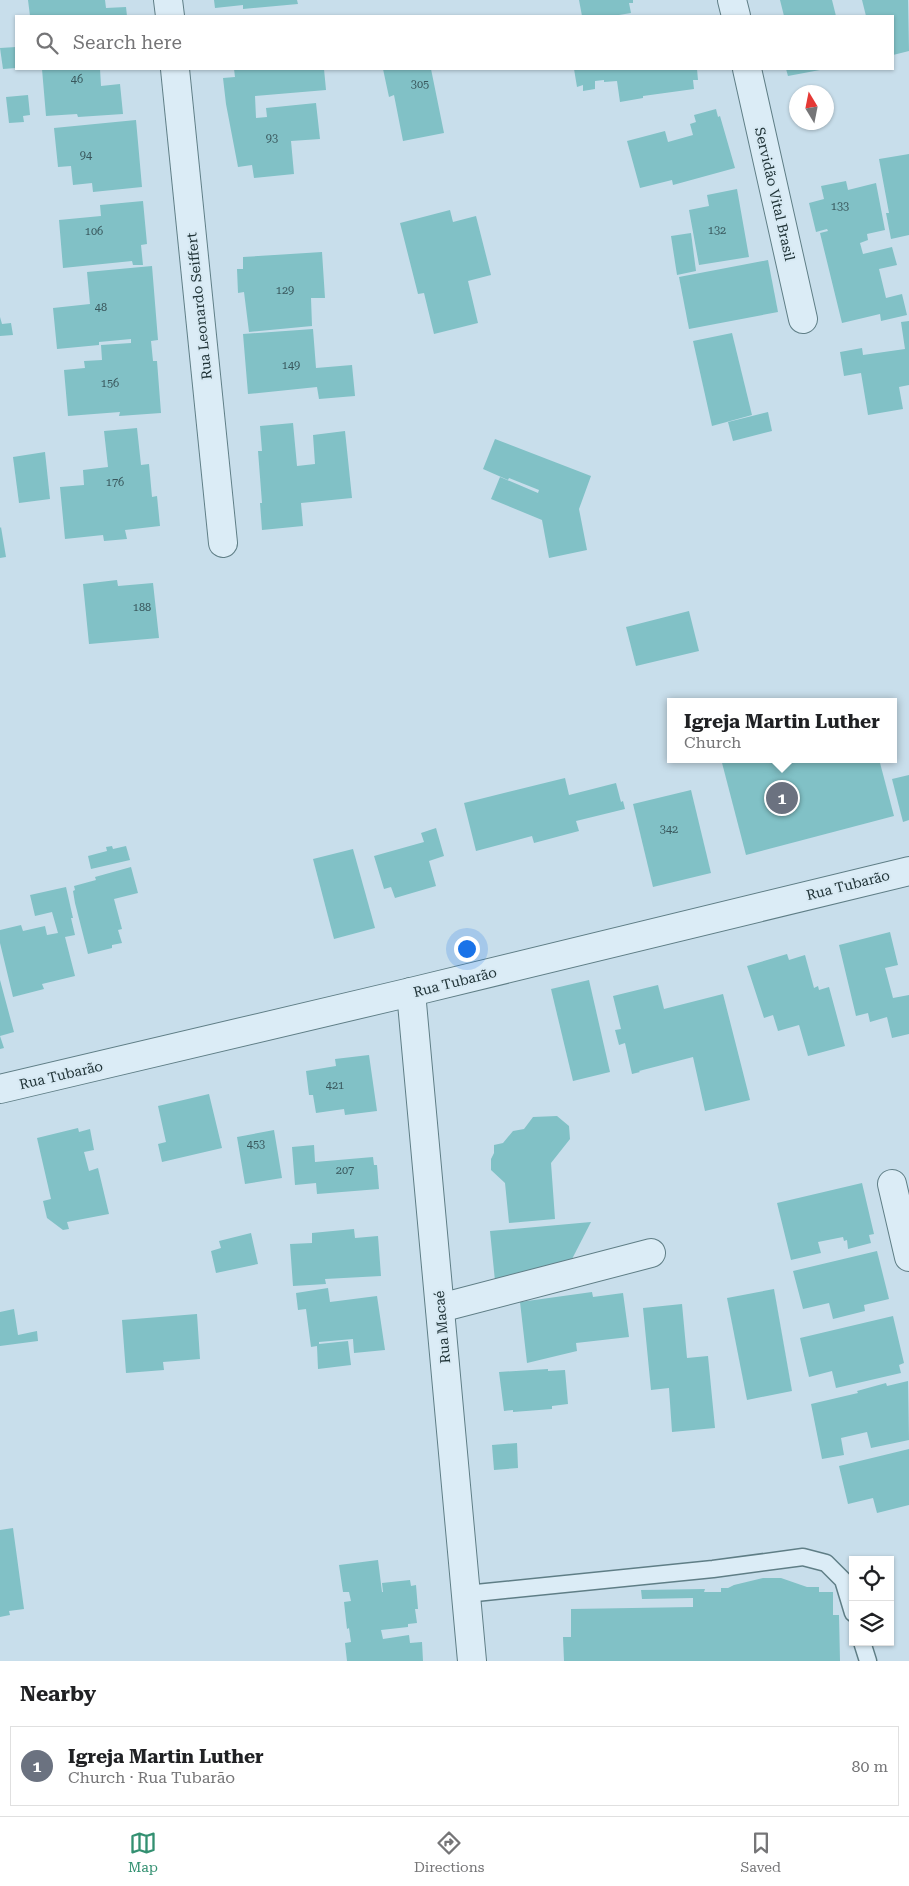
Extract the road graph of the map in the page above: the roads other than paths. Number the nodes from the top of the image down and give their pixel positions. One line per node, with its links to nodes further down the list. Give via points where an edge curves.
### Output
1 (168, 0): 3 (street)
2 (732, 0): 4 (street)
3 (170, 15)
4 (736, 15)
5 (175, 70): 8 (street, Rua Leonardo Seiffert)
6 (747, 70): 7 (street, Servidão Vital Brasil)
7 (803, 319)
8 (223, 543)
9 (909, 871): 10 (street, Rua Tubarão)
10 (411, 992): 11 (street, Rua Tubarão); 15 (street, Rua Macaé)
11 (0, 1089)
12 (892, 1184): 14 (street)
13 (651, 1253): 15 (street)
14 (909, 1257)
15 (440, 1308): 16 (street, Rua Macaé)
16 (466, 1594): 17 (lane, via 803,1557 826,1563 843,1580); 19 (street, Rua Macaé)
17 (849, 1601)
18 (863, 1646): 20 (lane)
19 (472, 1661)
20 (868, 1661)

